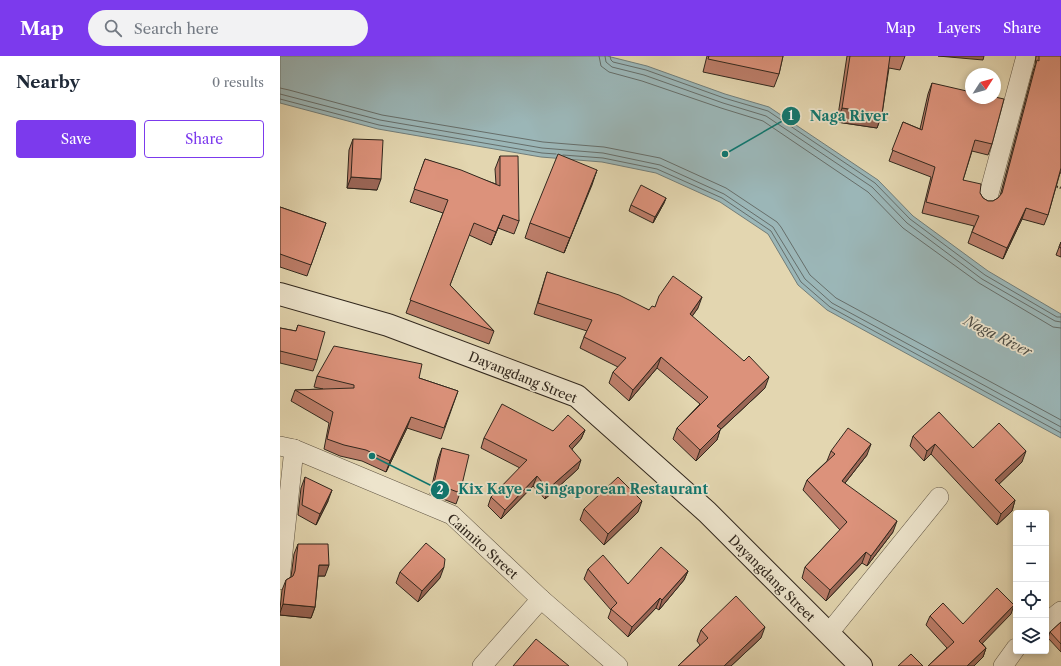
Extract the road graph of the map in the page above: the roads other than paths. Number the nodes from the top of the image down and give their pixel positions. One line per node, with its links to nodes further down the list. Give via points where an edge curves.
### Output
1 (1026, 56): 2 (street)
2 (986, 201)
3 (280, 294): 10 (main road, Dayangdang Street, via 388,325 577,396 707,512)
4 (287, 447): 6 (street); 7 (street, Caimito Street, via 452,515)
5 (939, 497): 10 (street)
6 (280, 580)
7 (541, 599): 12 (street); 13 (street, Caimito Street)
8 (1061, 611): 9 (street)
9 (1049, 621)
10 (828, 634): 14 (main road, Dayangdang Street)
11 (1013, 652): 15 (street)
12 (482, 666)
13 (618, 666)
14 (861, 666)
15 (1003, 666)

